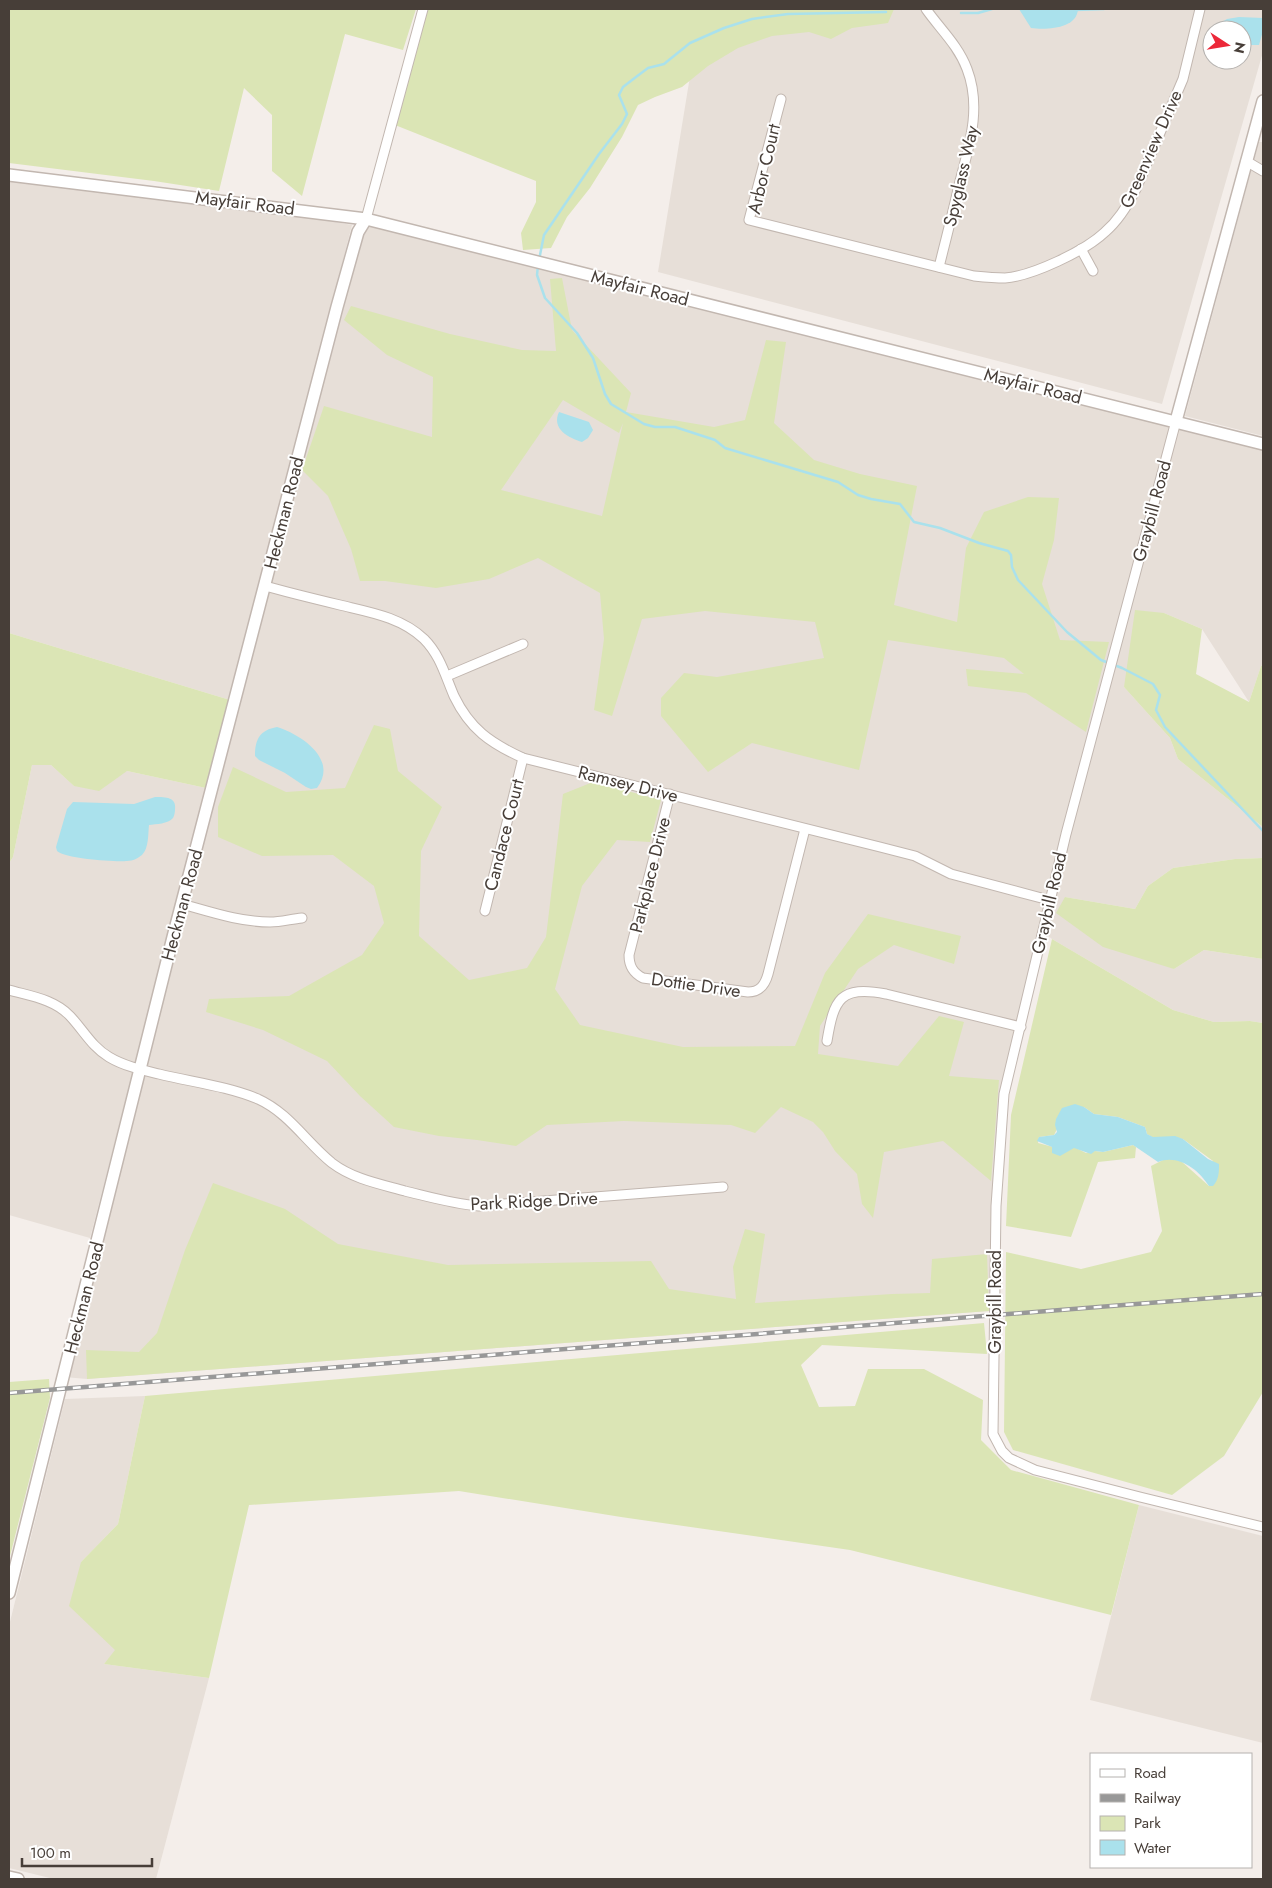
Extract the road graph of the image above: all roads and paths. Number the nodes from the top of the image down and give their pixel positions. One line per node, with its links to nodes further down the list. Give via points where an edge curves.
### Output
1 (423, 9): 9 (street)
2 (926, 9): 12 (street, Spyglass Way, via 961,56 974,98 973,131)
3 (1200, 9): 11 (street, Greenview Drive, via 1182,79 1136,189 1119,218 1100,237)
4 (781, 99): 10 (street, Arbor Court, via 749,220)
5 (1263, 101): 6 (street, Graybill Road)
6 (1246, 162): 7 (street); 14 (street, Graybill Road)
7 (1263, 171)
8 (9, 175): 9 (street, Mayfair Road)
9 (366, 219): 14 (street, Mayfair Road); 16 (street, Heckman Road, via 358,232 337,307)
10 (798, 232): 12 (street, Greenview Drive)
11 (1081, 249): 12 (street, Greenview Drive, via 1034,271 1005,278 974,276); 13 (street)
12 (939, 267)
13 (1093, 271)
14 (1176, 421): 15 (street, Mayfair Road); 22 (street, Graybill Road)
15 (1263, 444)
16 (265, 586): 18 (street, Ramsey Drive, via 396,620 427,643); 23 (street, Heckman Road)
17 (523, 644): 18 (street)
18 (446, 676): 19 (street, Ramsey Drive, via 474,726 499,747)
19 (523, 758): 20 (street, Ramsey Drive); 24 (street, Candace Court)
20 (670, 794): 21 (street, Ramsey Drive); 26 (street, Parkplace Drive)
21 (805, 829): 22 (street, Ramsey Drive, via 915,856 951,874); 26 (street, Dottie Drive, via 762,987 752,992 643,978 629,963)
22 (1049, 900): 28 (street, Graybill Road)
23 (182, 904): 25 (street, via 253,921); 30 (street, Heckman Road)
24 (485, 911)
25 (302, 918)
26 (629, 955)
27 (9, 990): 30 (street, Park Ridge Drive, via 40,998 61,1008 97,1048 120,1063)
28 (1021, 1027): 29 (street, via 886,994 853,991 836,1004); 32 (street, Graybill Road, via 1004,1094 996,1206 993,1434 997,1444 1009,1458 1035,1470)
29 (827, 1041)
30 (140, 1070): 31 (street, Park Ridge Drive, via 242,1093 259,1100 287,1117 322,1154 347,1172 371,1182 464,1205); 33 (street, Heckman Road)
31 (723, 1187)
32 (1263, 1527)
33 (9, 1593)
34 (9, 1877): 35 (street)
35 (18, 1879)

